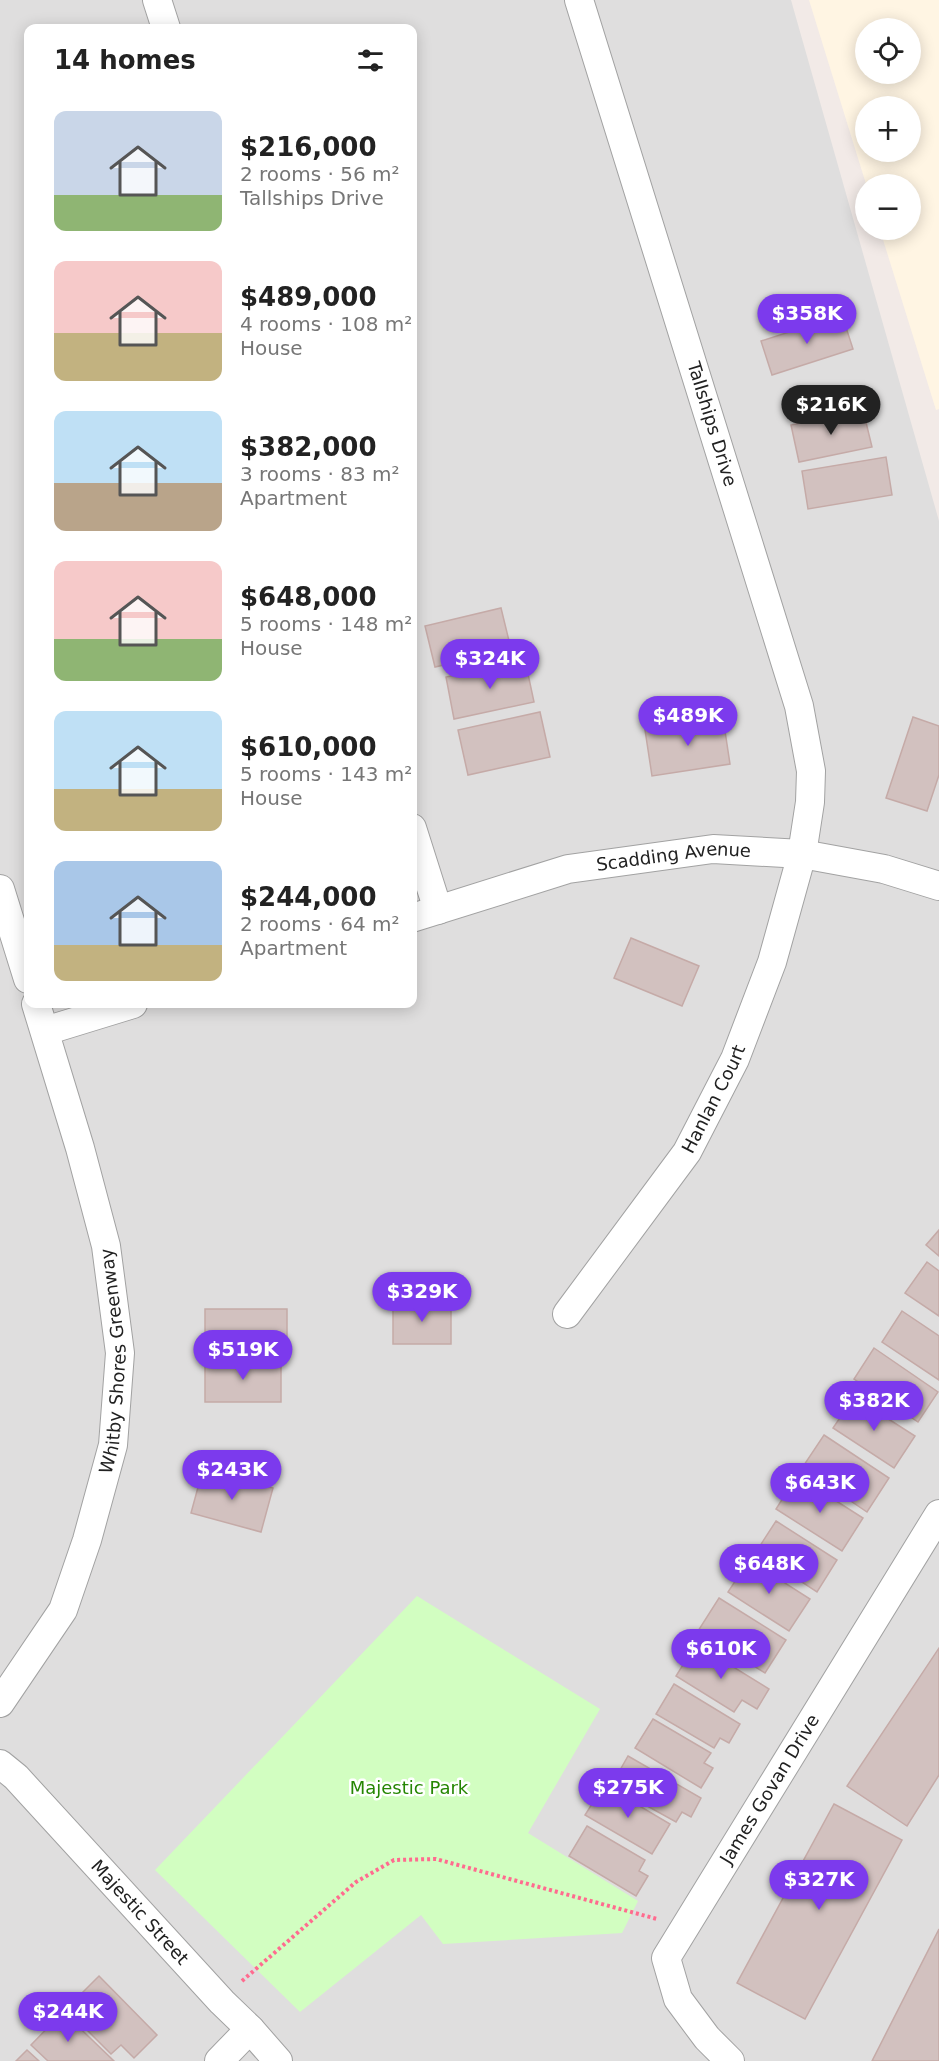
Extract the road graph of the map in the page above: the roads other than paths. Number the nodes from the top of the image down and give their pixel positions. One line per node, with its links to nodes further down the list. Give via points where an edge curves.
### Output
1 (157, 0): 3 (street)
2 (579, 0): 4 (street, Tallships Drive, via 799,706 811,771)
3 (165, 24)
4 (802, 854): 6 (street, Scadding Avenue, via 884,869); 8 (street, Scadding Avenue, via 713,849 568,869); 13 (street, Hanlan Court, via 772,962 735,1059 687,1152)
5 (417, 861): 8 (street)
6 (939, 886)
7 (0, 890): 9 (street)
8 (425, 914)
9 (24, 966)
10 (37, 1008): 12 (street, Whitby Shores Greenway)
11 (120, 1008): 12 (street)
12 (45, 1031): 15 (street, Whitby Shores Greenway, via 106,1246 120,1353 113,1445 63,1610)
13 (567, 1314)
14 (939, 1514): 20 (street, James Govan Drive, via 666,1958 678,1999)
15 (0, 1703)
16 (0, 1764): 17 (street, Majestic Street)
17 (250, 2029): 18 (street); 19 (street, Majestic Street)
18 (219, 2061)
19 (278, 2061)
20 (730, 2061)

